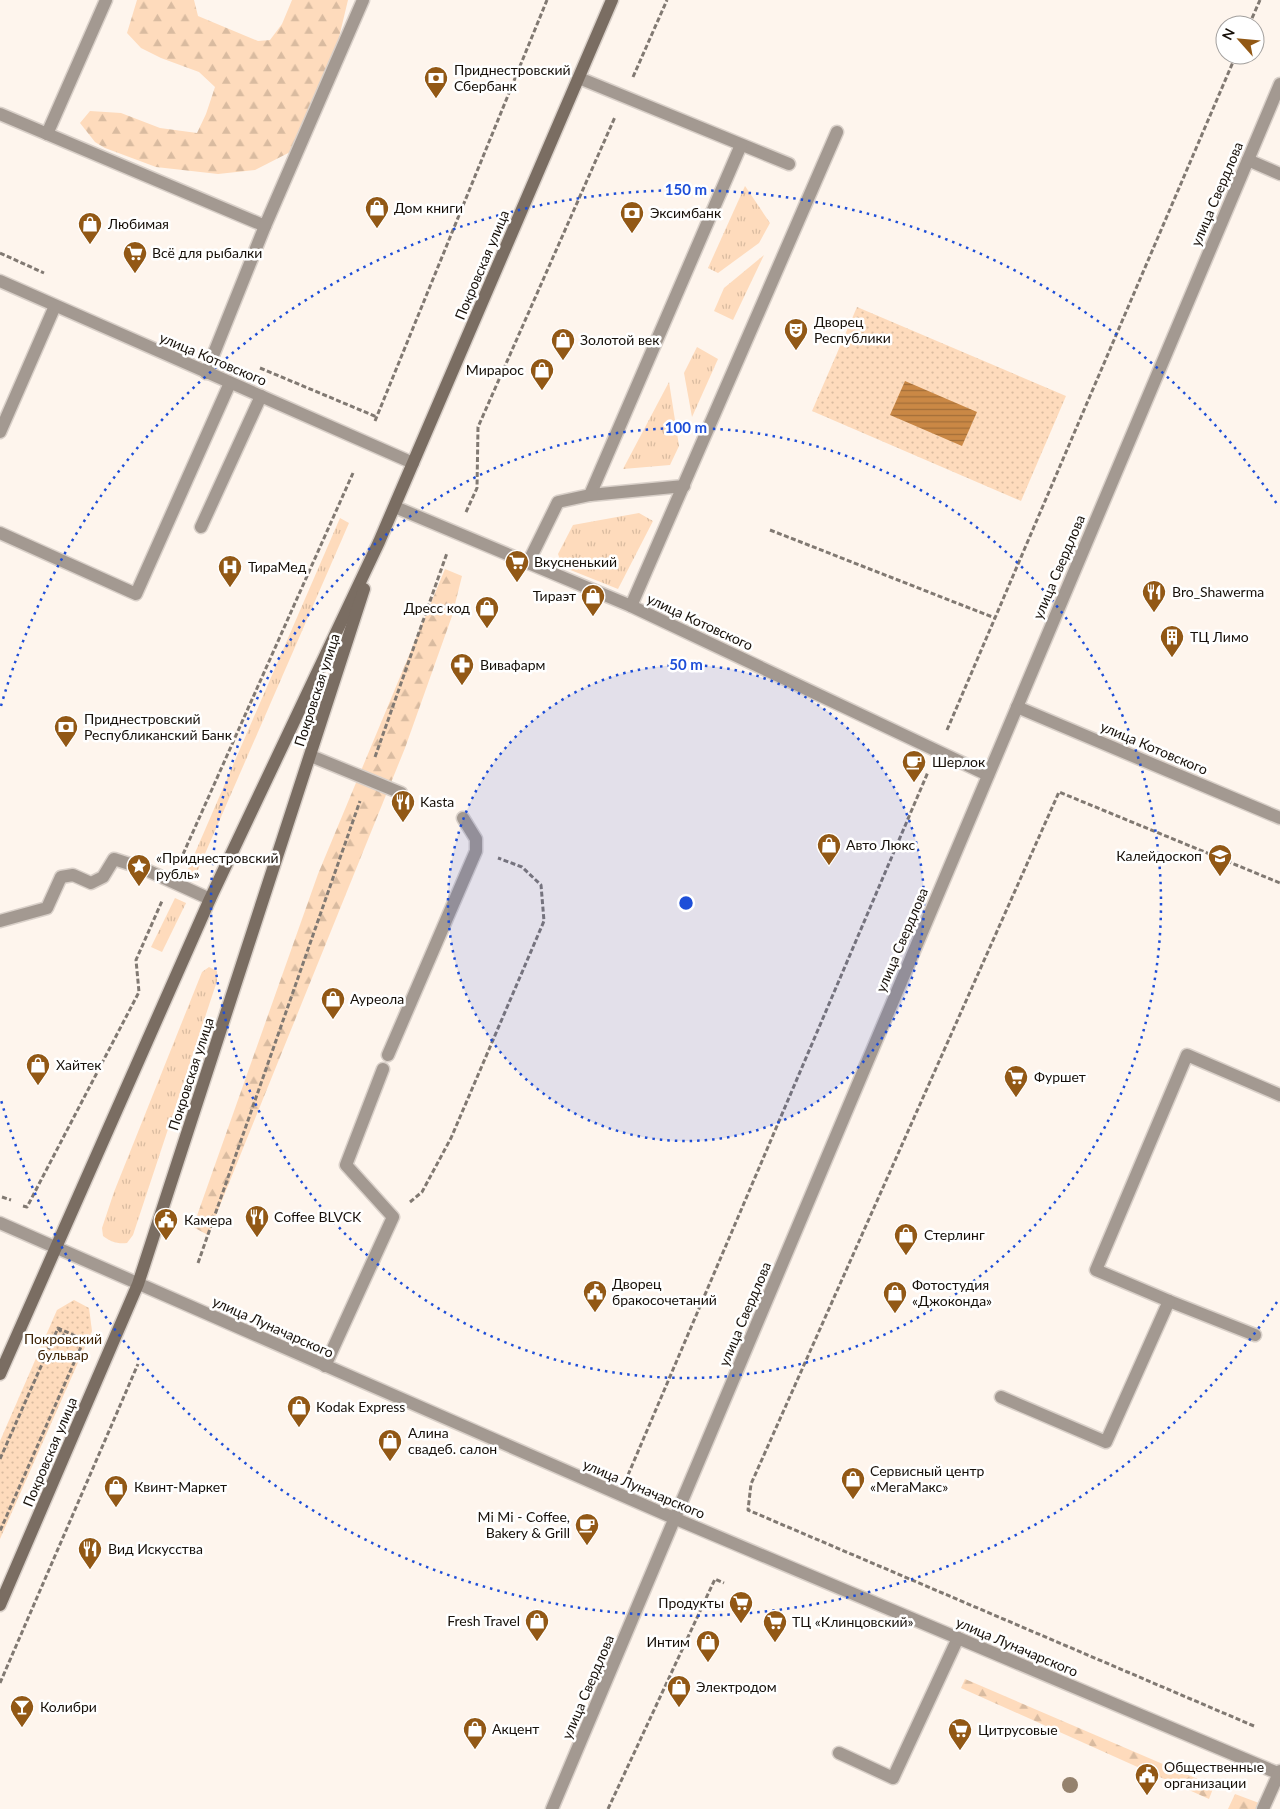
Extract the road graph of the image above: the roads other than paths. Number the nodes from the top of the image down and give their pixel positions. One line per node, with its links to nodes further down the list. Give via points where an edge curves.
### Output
1 (106, 0): 8 (street)
2 (364, 0): 13 (street)
3 (612, 0): 4 (main road, Покровская улица)
4 (579, 78): 9 (street); 20 (main road, Покровская улица)
5 (1280, 84): 10 (street, улица Свердлова)
6 (0, 114): 8 (street)
7 (837, 132): 21 (street)
8 (47, 134): 13 (street)
9 (741, 145): 11 (street); 22 (street)
10 (1248, 160): 12 (street); 29 (street, улица Свердлова)
11 (788, 164)
12 (1280, 174)
13 (266, 226): 16 (street)
14 (0, 281): 15 (street, улица Котовского)
15 (55, 306): 16 (street, улица Котовского); 19 (street)
16 (206, 373): 17 (street, улица Котовского)
17 (230, 383): 18 (street, улица Котовского); 25 (street, via 136,594)
18 (261, 396): 20 (street, улица Котовского); 24 (street)
19 (0, 432)
20 (413, 463): 23 (main road, Покровская улица)
21 (684, 486): 22 (street); 28 (street)
22 (590, 495): 27 (street, via 558,502)
23 (395, 507): 26 (main road, Покровская улица); 27 (street, улица Котовского)
24 (202, 527)
25 (0, 533)
26 (380, 542): 30 (main road, Покровская улица); 35 (main road, Покровская улица)
27 (528, 563): 28 (street, улица Котовского)
28 (631, 606): 31 (street, улица Котовского)
29 (1016, 707): 31 (street, улица Свердлова); 34 (street, улица Котовского)
30 (311, 756): 32 (street); 42 (main road, Покровская улица)
31 (988, 775): 48 (street, улица Свердлова)
32 (401, 793)
33 (463, 818): 37 (street, via 476,839 476,851)
34 (1280, 818)
35 (210, 900): 36 (street, via 142,868 114,859 103,878 92,883 73,875 62,877 47,908); 41 (main road, Покровская улица)
36 (0, 921)
37 (388, 1055)
38 (382, 1069): 45 (street, via 346,1165 393,1217)
39 (1280, 1095): 43 (street, via 1187,1055 1096,1270)
40 (0, 1223): 41 (street, улица Луначарского)
41 (56, 1248): 42 (street, улица Луначарского); 46 (main road, Покровская улица)
42 (138, 1284): 45 (street, улица Луначарского); 49 (main road, Покровская улица)
43 (1169, 1301): 44 (street); 47 (street, via 1106,1442)
44 (1255, 1335)
45 (325, 1366): 48 (street, улица Луначарского)
46 (0, 1374)
47 (1002, 1397)
48 (676, 1519): 50 (street, улица Луначарского); 53 (street, улица Свердлова)
49 (0, 1605)
50 (958, 1638): 51 (street, via 893,1778); 52 (street, улица Луначарского)
51 (839, 1753)
52 (1280, 1773): 54 (street)
53 (552, 1809)
54 (1263, 1809)

